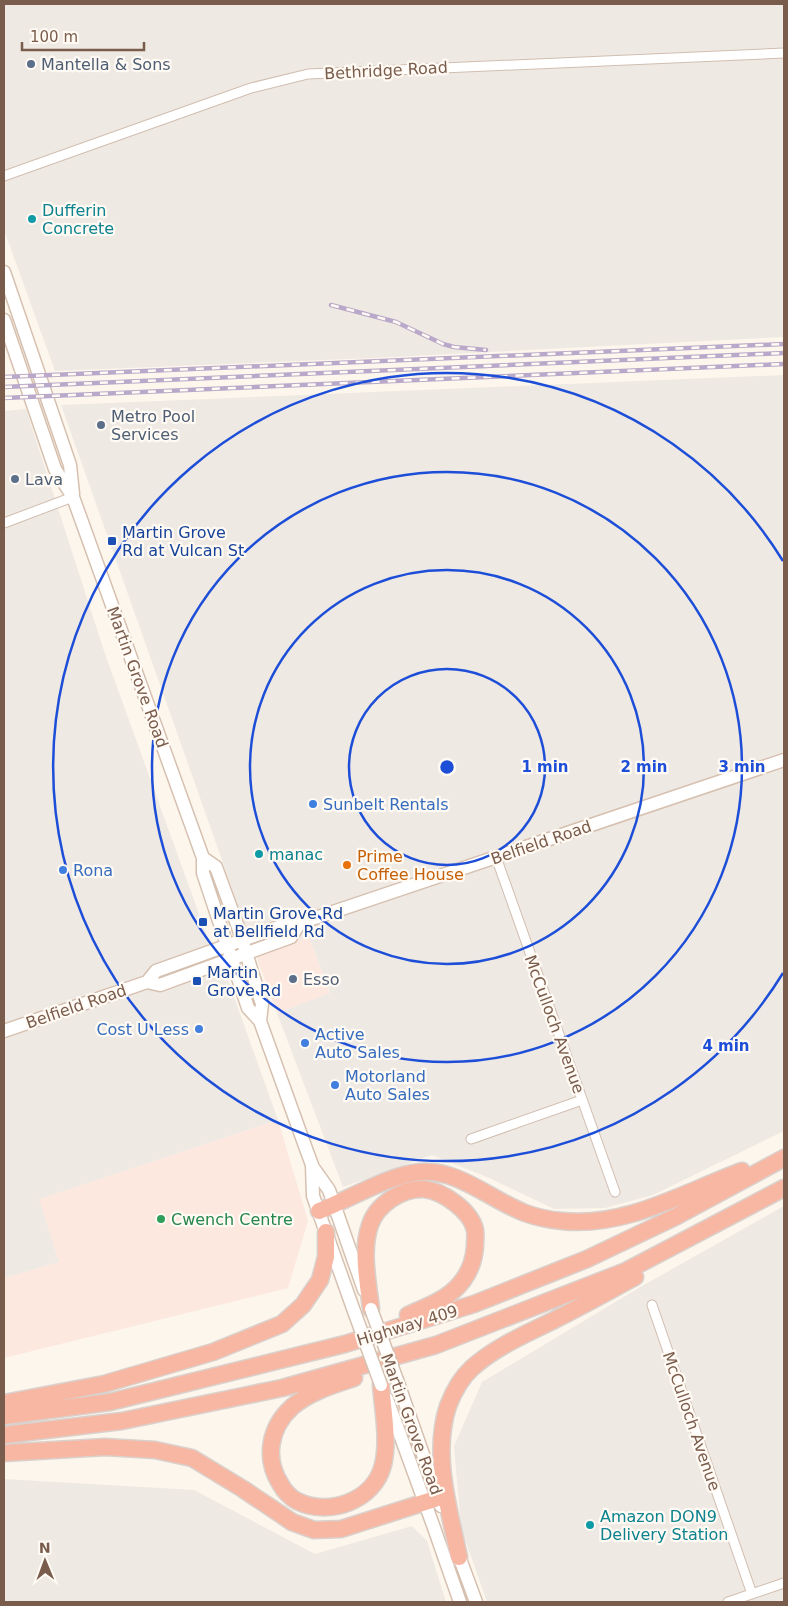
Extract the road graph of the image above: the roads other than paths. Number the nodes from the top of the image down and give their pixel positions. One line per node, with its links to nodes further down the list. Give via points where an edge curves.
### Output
1 (784, 53): 2 (street, Bethridge Road, via 308,74 251,88)
2 (4, 176)
3 (4, 272): 5 (main road, Martin Grove Road, via 70,465)
4 (4, 320): 5 (main road, Martin Grove Road, via 55,469)
5 (73, 497): 6 (street); 9 (main road, Martin Grove Road)
6 (4, 523)
7 (784, 760): 8 (main road, Belfield Road)
8 (496, 857): 10 (main road, Belfield Road); 18 (street, McCulloch Avenue)
9 (203, 858): 11 (main road, Martin Grove Road, via 216,866); 12 (main road, Martin Grove Road, via 203,873)
10 (299, 924): 11 (main road, Belfield Road, via 286,924); 13 (main road, Belfield Road, via 291,937)
11 (242, 940): 12 (main road, Belfield Road); 13 (main road, Martin Grove Road)
12 (228, 945): 14 (main road, Martin Grove Road); 15 (main road, Belfield Road, via 156,971)
13 (247, 954): 14 (main road, Belfield Road); 16 (main road, Martin Grove Road, via 262,1004)
14 (232, 960): 15 (main road, Belfield Road, via 160,985); 16 (main road, Martin Grove Road, via 248,1008)
15 (147, 982): 17 (main road, Belfield Road)
16 (260, 1021): 21 (main road, Martin Grove Road)
17 (4, 1031)
18 (582, 1100): 19 (street); 23 (street, McCulloch Avenue)
19 (471, 1139)
20 (784, 1157): 24 (highway, via 649,1208 589,1222 561,1221 526,1213 434,1171 395,1178); 29 (highway, Highway 409, via 675,1217 587,1258 474,1304)
21 (312, 1165): 24 (main road, Martin Grove Road, via 329,1190); 25 (main road, Martin Grove Road, via 313,1196)
22 (784, 1189): 30 (highway, Highway 409, via 626,1271); 37 (highway, via 692,1246 522,1336 471,1369 458,1385 448,1406 443,1438 445,1493)
23 (615, 1192)
24 (334, 1205): 25 (highway); 28 (main road, Martin Grove Road)
25 (319, 1211): 26 (main road, Martin Grove Road)
26 (326, 1232): 31 (main road, Martin Grove Road, bridge, via 355,1314); 32 (highway, via 326,1257 320,1280 304,1305 282,1324 212,1352 104,1384)
27 (652, 1305): 39 (street, McCulloch Avenue)
28 (371, 1308): 29 (highway, via 366,1262 368,1235 379,1210 405,1192 424,1189 458,1205 471,1219 475,1232 475,1254 468,1274 452,1292 433,1304); 31 (main road, Martin Grove Road, bridge)
29 (345, 1344): 33 (highway, Highway 409, via 110,1402)
30 (436, 1345): 31 (highway, via 313,1394 293,1405 280,1419 270,1454 274,1474 296,1501 336,1508 359,1498 377,1479 383,1466); 34 (highway, Highway 409, via 282,1388 122,1420)
31 (389, 1383): 36 (main road, Martin Grove Road)
32 (4, 1402)
33 (4, 1416)
34 (4, 1435)
35 (4, 1453): 36 (highway, via 105,1447 155,1450 192,1458 292,1522 314,1530 341,1529)
36 (432, 1500): 37 (main road, Martin Grove Road); 40 (main road, Martin Grove Road)
37 (459, 1557): 41 (main road, Martin Grove Road)
38 (784, 1583): 39 (street)
39 (752, 1594): 42 (street)
40 (460, 1602)
41 (476, 1602)
42 (728, 1602)

